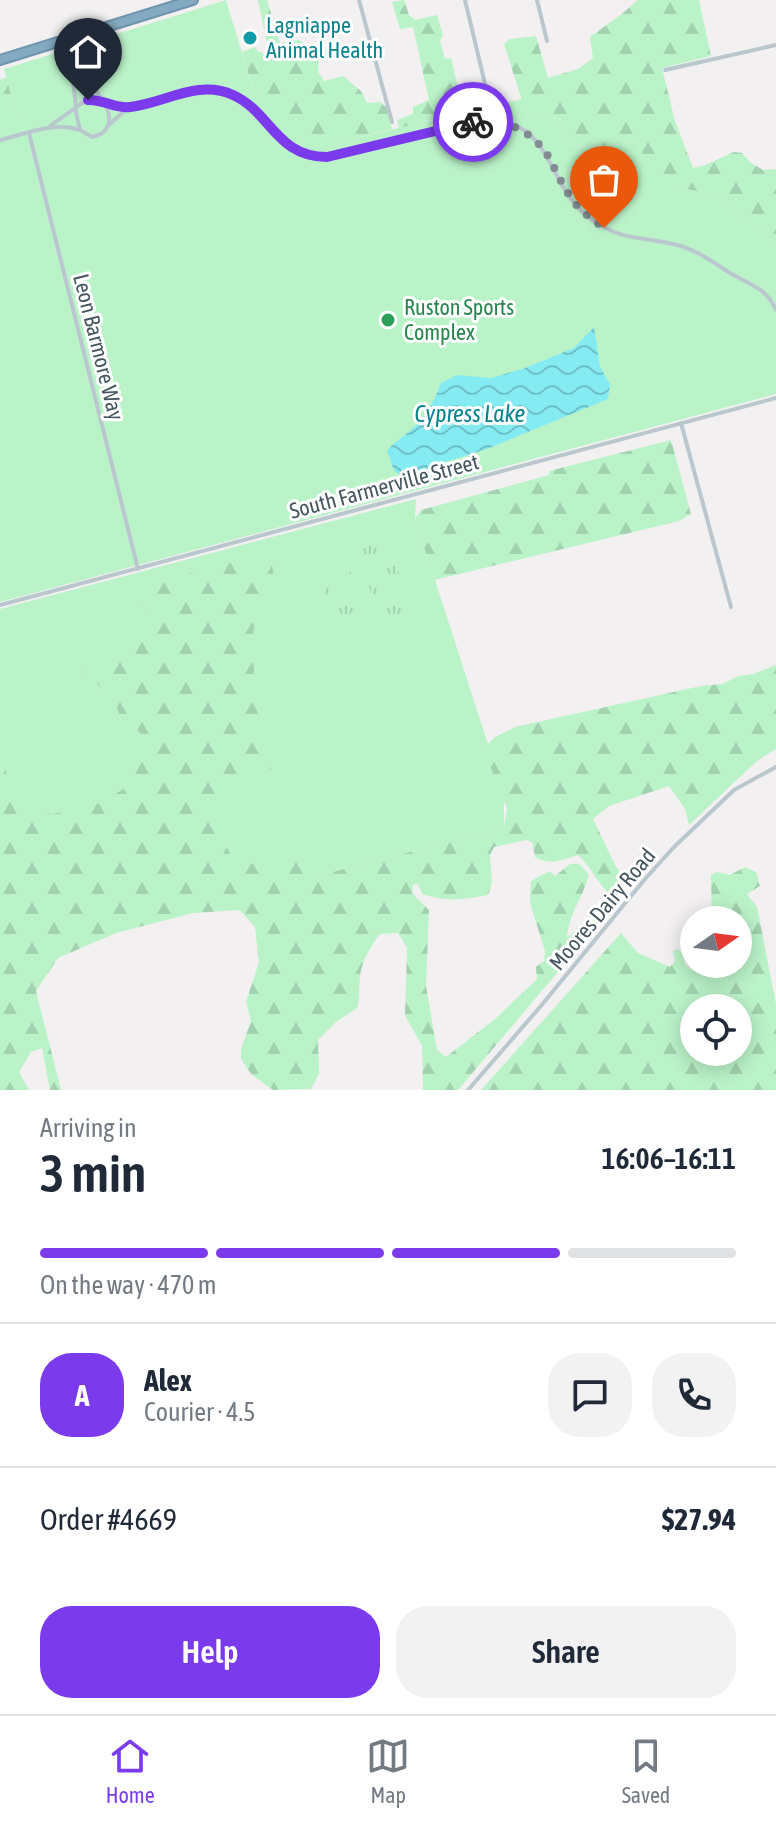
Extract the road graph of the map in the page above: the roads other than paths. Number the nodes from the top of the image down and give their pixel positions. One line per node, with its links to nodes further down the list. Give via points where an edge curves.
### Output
1 (193, 0): 5 (highway)
2 (359, 0): 15 (street)
3 (465, 0): 12 (street)
4 (537, 0): 7 (street)
5 (76, 37): 6 (highway); 11 (street)
6 (63, 41): 9 (highway); 14 (street)
7 (547, 41)
8 (776, 45): 10 (street)
9 (0, 60)
10 (665, 70)
11 (103, 101): 13 (street); 14 (street, via 88,100); 16 (street, via 110,114)
12 (490, 105)
13 (129, 107): 16 (street); 21 (street, via 202,89 226,92 249,106 290,146 315,157 474,121 507,123 537,142 581,211 604,228 696,252 762,291)
14 (76, 108): 17 (street); 18 (street)
15 (392, 122)
16 (108, 127): 18 (street, via 96,137)
17 (48, 128): 18 (street); 19 (street)
18 (80, 130)
19 (29, 133): 20 (street); 24 (street, Leon Barmore Way)
20 (0, 140)
21 (776, 310)
22 (776, 398): 23 (street, South Farmerville Street)
23 (681, 423): 24 (street, South Farmerville Street); 26 (street)
24 (138, 569): 25 (street, South Farmerville Street)
25 (0, 605)
26 (731, 607)
27 (776, 767): 28 (street, Moores Dairy Road, via 734,790 674,847)
28 (468, 1090)

